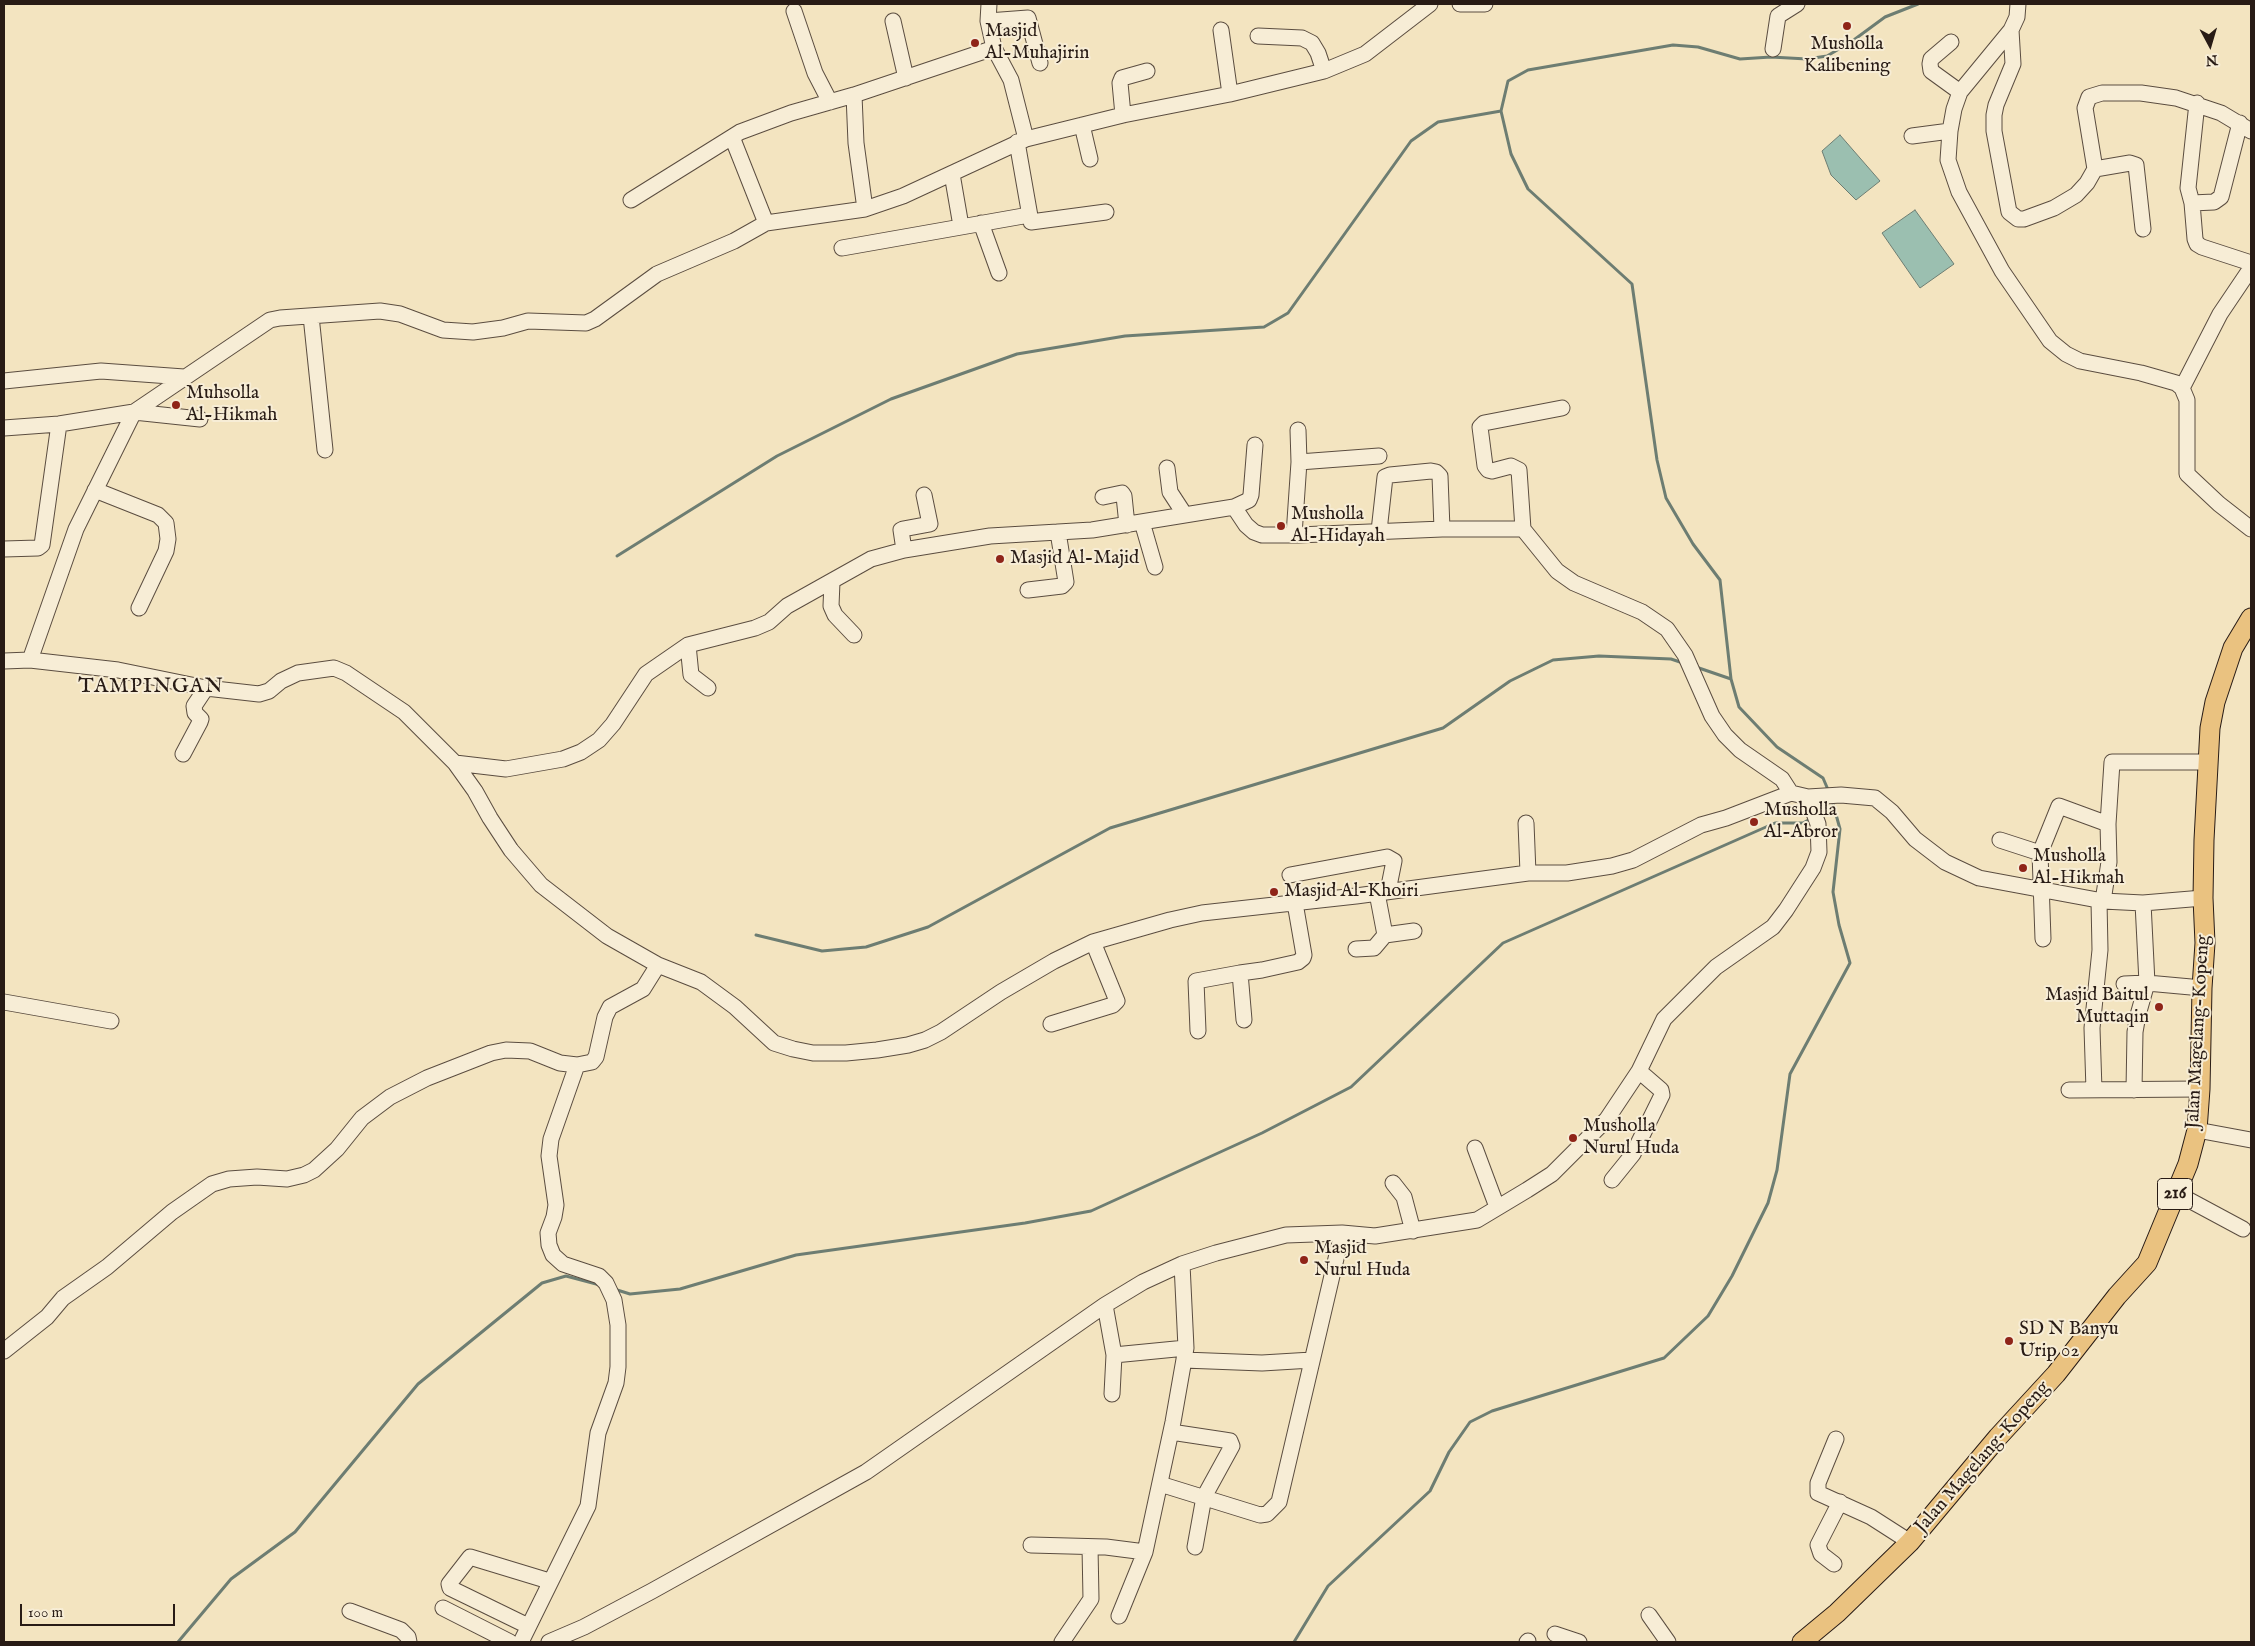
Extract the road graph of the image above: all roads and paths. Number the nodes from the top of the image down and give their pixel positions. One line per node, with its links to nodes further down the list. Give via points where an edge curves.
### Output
1 (989, 4): 9 (street)
2 (1430, 4): 18 (street, via 1365,54)
3 (1460, 4): 4 (street)
4 (1485, 4)
5 (1797, 4): 15 (street, via 1778,16)
6 (2018, 4): 11 (street)
7 (794, 12): 23 (street, via 815,73)
8 (893, 21): 19 (street)
9 (988, 21): 14 (street); 16 (street, via 1028,18)
10 (1221, 30): 21 (street)
11 (2011, 30): 20 (street); 33 (street, via 2014,64 1994,115 2009,212 2018,219 2024,219 2054,208 2076,195)
12 (1258, 36): 18 (street, via 1302,38 1312,43)
13 (1951, 42): 20 (street, via 1931,59 1931,70)
14 (994, 48): 19 (street); 31 (street, via 1011,80)
15 (1773, 49)
16 (1040, 63)
17 (1147, 71): 25 (street, via 1122,78)
18 (1324, 71): 21 (street)
19 (906, 78): 22 (street)
20 (1960, 92): 28 (street)
21 (1230, 94): 25 (street)
22 (854, 95): 23 (street); 37 (street, via 856,143)
23 (830, 102): 30 (street, via 791,113)
24 (2197, 103): 27 (street); 33 (street, via 2141,93 2092,95 2087,99 2085,108); 36 (street, via 2188,188)
25 (1123, 115): 26 (street)
26 (1082, 125): 31 (street); 32 (street)
27 (2246, 127): 36 (street, via 2221,197 2214,202)
28 (1950, 131): 29 (street); 51 (street, via 1948,160 1958,192 2002,271 2050,341 2080,361 2141,373 2176,383)
29 (1912, 136)
30 (732, 138): 35 (street); 40 (street)
31 (1021, 141): 34 (street); 39 (street)
32 (1090, 159)
33 (2095, 169): 43 (street, via 2130,163 2136,165)
34 (952, 174): 37 (street); 42 (street)
35 (631, 200)
36 (2192, 203): 45 (street, via 2198,244)
37 (865, 210): 40 (street)
38 (1106, 212): 39 (street, via 1031,222)
39 (1029, 214): 41 (street)
40 (766, 223): 48 (street, via 734,241 657,274 586,323 528,321 473,332 443,330 400,314 380,311)
41 (981, 223): 42 (street); 47 (street)
42 (961, 226): 44 (street)
43 (2144, 229)
44 (842, 248)
45 (2251, 263)
46 (2251, 268): 51 (street, via 2220,314)
47 (999, 273)
48 (311, 316): 49 (street, via 270,320); 59 (street)
49 (184, 377): 50 (street, via 102,372); 53 (street)
50 (4, 381)
51 (2182, 388): 71 (street, via 2187,400 2187,474)
52 (1562, 408): 70 (street, via 1484,423 1480,427 1488,470 1511,466 1519,470)
53 (134, 412): 54 (street); 55 (street); 63 (street)
54 (200, 419)
55 (59, 424): 56 (street); 75 (street, via 42,545 38,548)
56 (4, 428)
57 (1298, 430): 61 (street)
58 (1255, 445): 66 (street, via 1251,495)
59 (325, 450)
60 (1379, 456): 61 (street)
61 (1300, 462): 74 (street)
62 (1167, 468): 67 (street, via 1170,492)
63 (95, 490): 80 (street, via 158,516 166,523 166,551); 84 (street, via 76,529)
64 (924, 495): 76 (street, via 930,524 901,530)
65 (1103, 497): 68 (street, via 1122,494)
66 (1234, 507): 67 (street); 74 (street, via 1254,532 1262,535)
67 (1185, 515): 68 (street)
68 (1134, 523): 73 (street); 77 (street)
69 (1442, 529): 70 (street); 72 (street); 72 (street, via 1440,476 1430,471 1385,477)
70 (1523, 529): 91 (street, via 1557,571 1574,583 1642,612 1667,629 1685,656 1712,716 1725,735 1740,750 1782,779)
71 (2251, 529)
72 (1379, 531): 74 (street)
73 (1058, 532): 76 (street, via 990,536); 79 (street, via 1066,582 1062,586)
74 (1294, 534)
75 (4, 549)
76 (904, 550): 78 (street, via 871,559)
77 (1155, 567)
78 (832, 582): 82 (street, via 835,615); 83 (street, via 787,606 769,622)
79 (1028, 590)
80 (139, 608)
81 (2251, 618): 89 (main road, Jalan Magelang-Kopeng / 216, via 2233,648 2215,702)
82 (854, 634)
83 (688, 645): 87 (street, via 691,675); 90 (street, via 646,674 613,724 599,740 581,752 563,759 506,769)
84 (30, 660): 85 (street); 86 (street, via 118,670)
85 (4, 661)
86 (206, 688): 88 (street, via 194,706 201,719); 90 (street, via 259,694 298,673 334,668 363,683 404,712)
87 (708, 688)
88 (184, 754)
89 (2208, 762): 94 (street, via 2112,762); 101 (main road, Jalan Magelang-Kopeng / 216)
90 (454, 763): 110 (street, via 511,850 541,885 607,936)
91 (1791, 793): 92 (street); 97 (street, via 1701,825 1633,860 1567,874)
92 (1815, 797): 99 (street, via 1875,798 1915,839 1945,862 1979,878); 121 (street, via 1819,852 1813,868 1773,927 1716,967 1664,1019)
93 (1526, 823): 97 (street)
94 (2108, 824): 96 (street, via 2059,806); 102 (street, via 2109,862)
95 (2000, 840): 96 (street)
96 (2040, 853): 99 (street)
97 (1528, 873): 100 (street)
98 (1290, 875): 100 (street, via 1387,857 1394,861)
99 (2041, 890): 102 (street); 107 (street)
100 (1382, 892): 103 (street); 106 (street)
101 (2203, 898): 104 (street); 114 (main road, Jalan Magelang-Kopeng / 216)
102 (2101, 901): 104 (street); 124 (street, via 2092,1028)
103 (1295, 903): 108 (street, via 1202,913); 111 (street, via 1303,958 1298,962)
104 (2143, 903): 112 (street)
105 (1414, 931): 106 (street)
106 (1385, 935): 109 (street, via 1374,948)
107 (2043, 940)
108 (1093, 942): 110 (street, via 1001,992 941,1032 908,1045 846,1053 812,1052 774,1043 735,1007 701,982); 118 (street, via 1117,1001)
109 (1356, 949)
110 (658, 965): 120 (street, via 643,989 610,1007 596,1057 588,1064)
111 (1240, 973): 116 (street); 119 (street, via 1196,981)
112 (2148, 983): 113 (street); 114 (street); 125 (street, via 2135,1032)
113 (2124, 984)
114 (2202, 988): 122 (main road, Jalan Magelang-Kopeng / 216)
115 (4, 1002): 117 (street)
116 (1244, 1020)
117 (111, 1021)
118 (1052, 1024)
119 (1198, 1030)
120 (577, 1065): 138 (street, via 530,1052 506,1050 491,1053 427,1078 390,1097 362,1118 337,1148 304,1175 287,1179 229,1179 212,1184 63,1298 47,1317); 154 (street, via 551,1139 549,1156 556,1205 548,1233 549,1245 553,1255 563,1264 599,1276 606,1283 614,1300 618,1325 618,1367 616,1383 598,1433 588,1506)
121 (1639, 1071): 129 (street, via 1661,1090 1662,1095 1633,1154); 132 (street, via 1607,1119 1552,1174)
122 (2200, 1089): 125 (street); 126 (main road, Jalan Magelang-Kopeng / 216)
123 (2069, 1090): 124 (street)
124 (2094, 1090): 125 (street)
125 (2134, 1090)
126 (2197, 1130): 127 (street); 131 (main road, Jalan Magelang-Kopeng / 216)
127 (2251, 1140)
128 (1475, 1148): 132 (street)
129 (1612, 1180)
130 (1393, 1183): 134 (street, via 1404,1197)
131 (2176, 1193): 133 (street); 148 (main road, Jalan Magelang-Kopeng / 216, via 2147,1263 2056,1374 1998,1436)
132 (1497, 1207): 134 (street, via 1477,1220)
133 (2243, 1228)
134 (1413, 1231): 135 (street, via 1375,1236)
135 (1342, 1233): 136 (street, via 1286,1234); 141 (street)
136 (1182, 1264): 137 (street); 139 (street)
137 (1105, 1305): 140 (street); 164 (street, via 866,1472 652,1591)
138 (4, 1351)
139 (1185, 1354): 140 (street); 141 (street, via 1262,1363); 143 (street)
140 (1114, 1355): 142 (street)
141 (1312, 1360): 146 (street, via 1280,1502 1267,1514 1260,1515)
142 (1112, 1394)
143 (1171, 1432): 145 (street); 146 (street, via 1230,1441 1232,1446)
144 (1836, 1439): 147 (street, via 1817,1491)
145 (1160, 1484): 146 (street); 152 (street)
146 (1204, 1497): 151 (street)
147 (1840, 1502): 148 (street); 153 (street, via 1818,1545 1821,1554)
148 (1910, 1542): 168 (main road, Jalan Magelang-Kopeng / 216, via 1837,1614)
149 (1031, 1545): 150 (street)
150 (1090, 1547): 152 (street); 165 (street, via 1091,1599)
151 (1195, 1547)
152 (1145, 1552): 157 (street)
153 (1834, 1564)
154 (549, 1581): 159 (street); 159 (street, via 470,1557 449,1584 450,1588)
155 (444, 1608): 162 (street)
156 (350, 1611): 161 (street, via 402,1630)
157 (1119, 1616)
158 (1649, 1616): 167 (street)
159 (528, 1626): 163 (street)
160 (1555, 1634): 166 (street)
161 (409, 1642)
162 (510, 1642)
163 (521, 1642)
164 (549, 1642)
165 (1062, 1642)
166 (1579, 1642)
167 (1668, 1642)
168 (1802, 1642)

